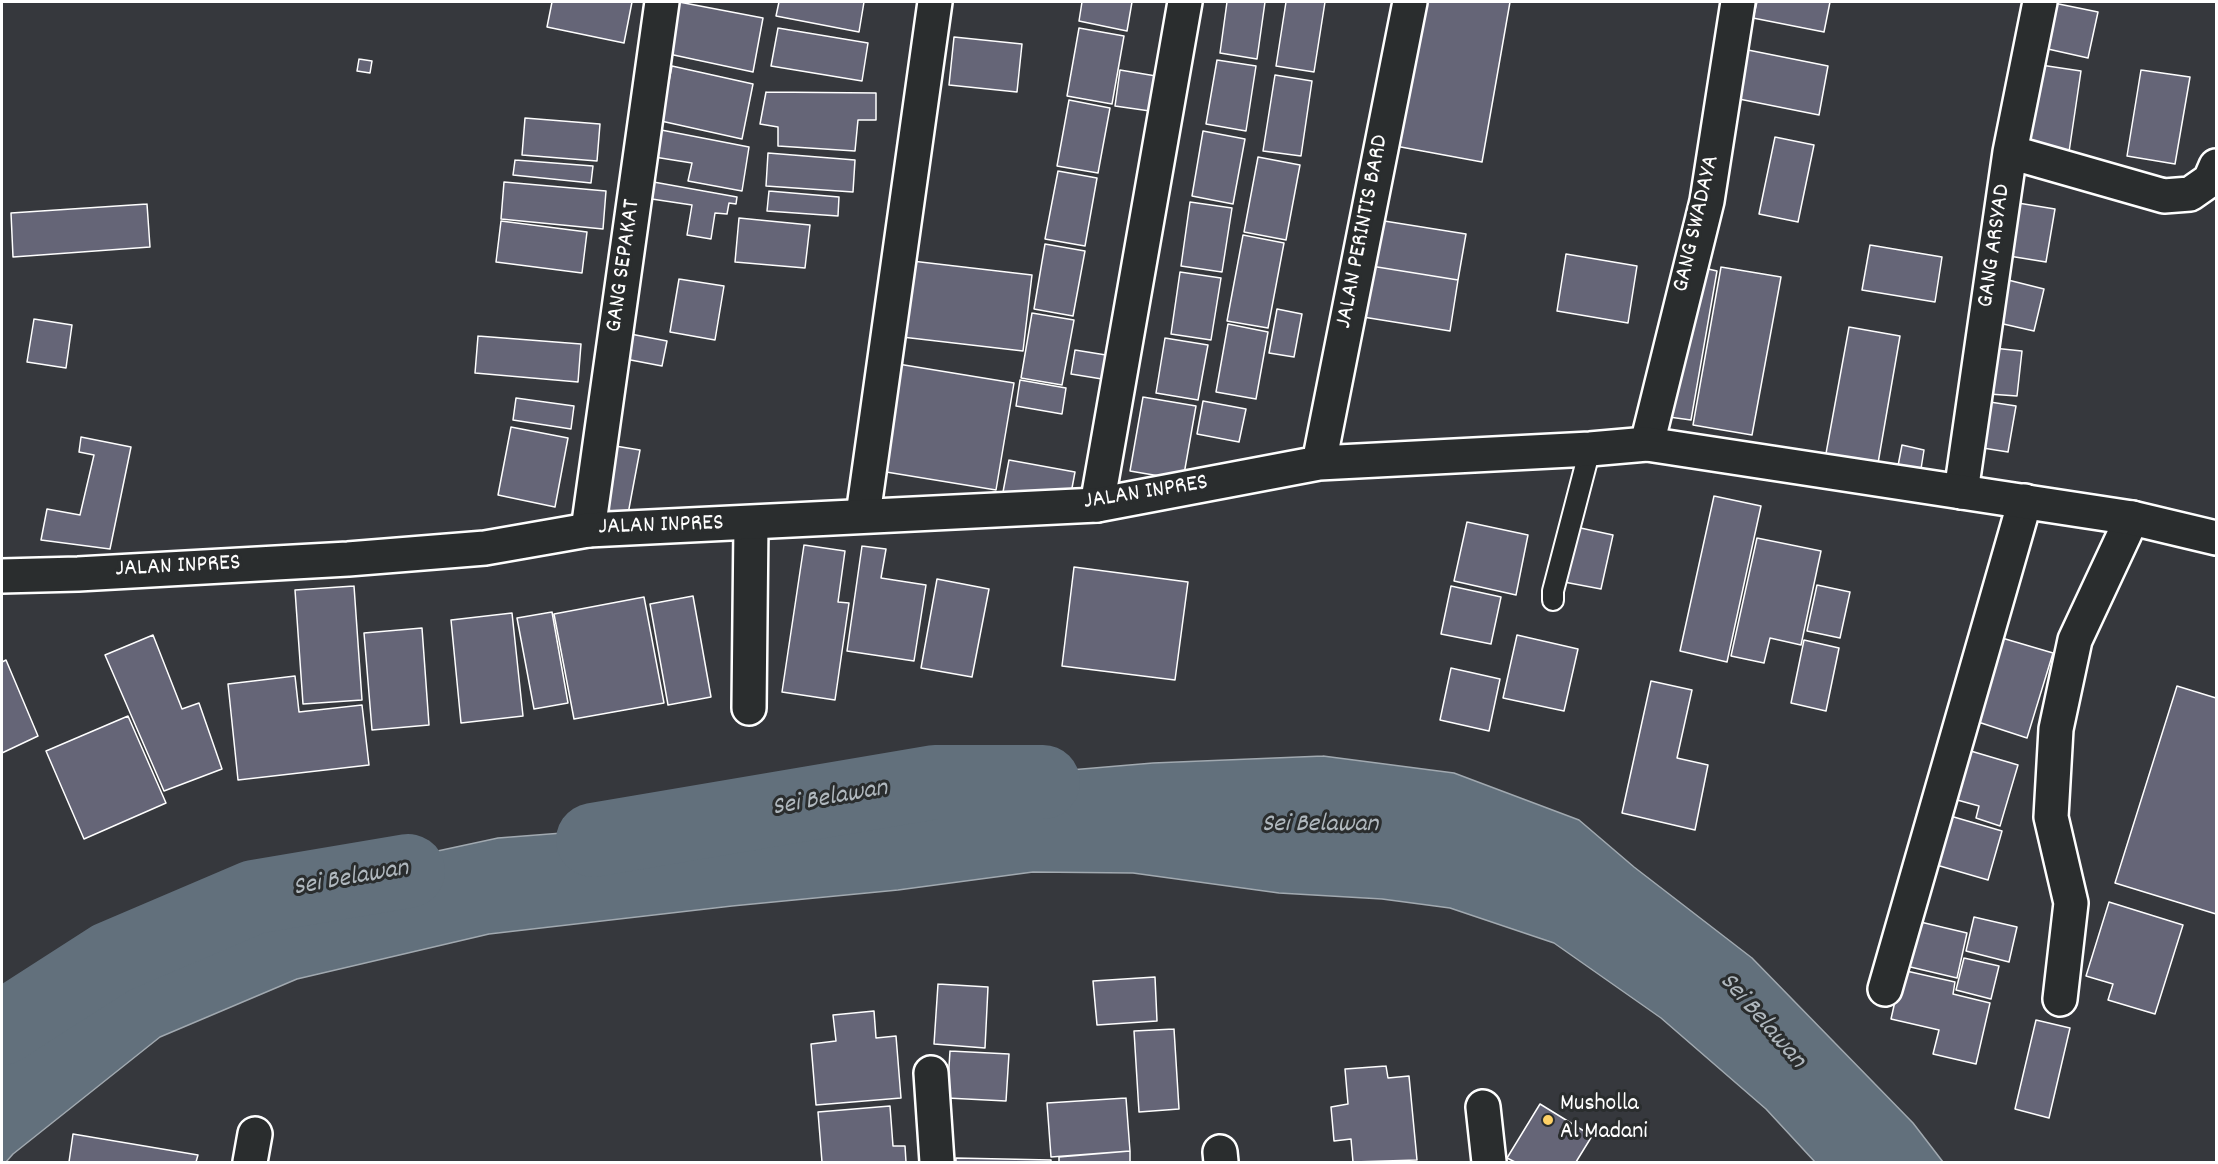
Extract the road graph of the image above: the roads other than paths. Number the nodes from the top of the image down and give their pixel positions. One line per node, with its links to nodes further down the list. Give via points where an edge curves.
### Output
1 (662, 2): 18 (street, GANG SEPAKAT)
2 (935, 2): 15 (street)
3 (1185, 2): 14 (street)
4 (1410, 2): 11 (street, JALAN PERINTIS BARD)
5 (1737, 2): 9 (street, GANG SWADAYA, via 1707,201)
6 (2040, 2): 7 (street, GANG ARSYAD)
7 (2010, 152): 8 (street, via 2163,196 2190,195 2210,180); 12 (street, GANG ARSYAD)
8 (2217, 166)
9 (1647, 444): 10 (street, JALAN INPRES); 12 (street, JALAN INPRES)
10 (1590, 449): 11 (street, JALAN INPRES); 21 (lane)
11 (1319, 463): 14 (street, JALAN INPRES)
12 (1961, 492): 13 (street, JALAN INPRES)
13 (2025, 501): 16 (street, JALAN INPRES); 23 (street)
14 (1097, 505): 15 (street, JALAN INPRES)
15 (863, 515): 17 (street, JALAN INPRES)
16 (2132, 518): 19 (street, JALAN INPRES); 24 (street, via 2075,640 2056,729 2051,817 2071,903)
17 (751, 524): 18 (street, JALAN INPRES); 22 (street)
18 (588, 530): 20 (street, JALAN INPRES, via 484,548 348,559)
19 (2217, 537)
20 (2, 576)
21 (1553, 600)
22 (749, 708)
23 (1885, 989)
24 (2060, 999)
25 (931, 1073): 27 (street)
26 (1483, 1107): 28 (street)
27 (938, 1162)
28 (1489, 1162)

